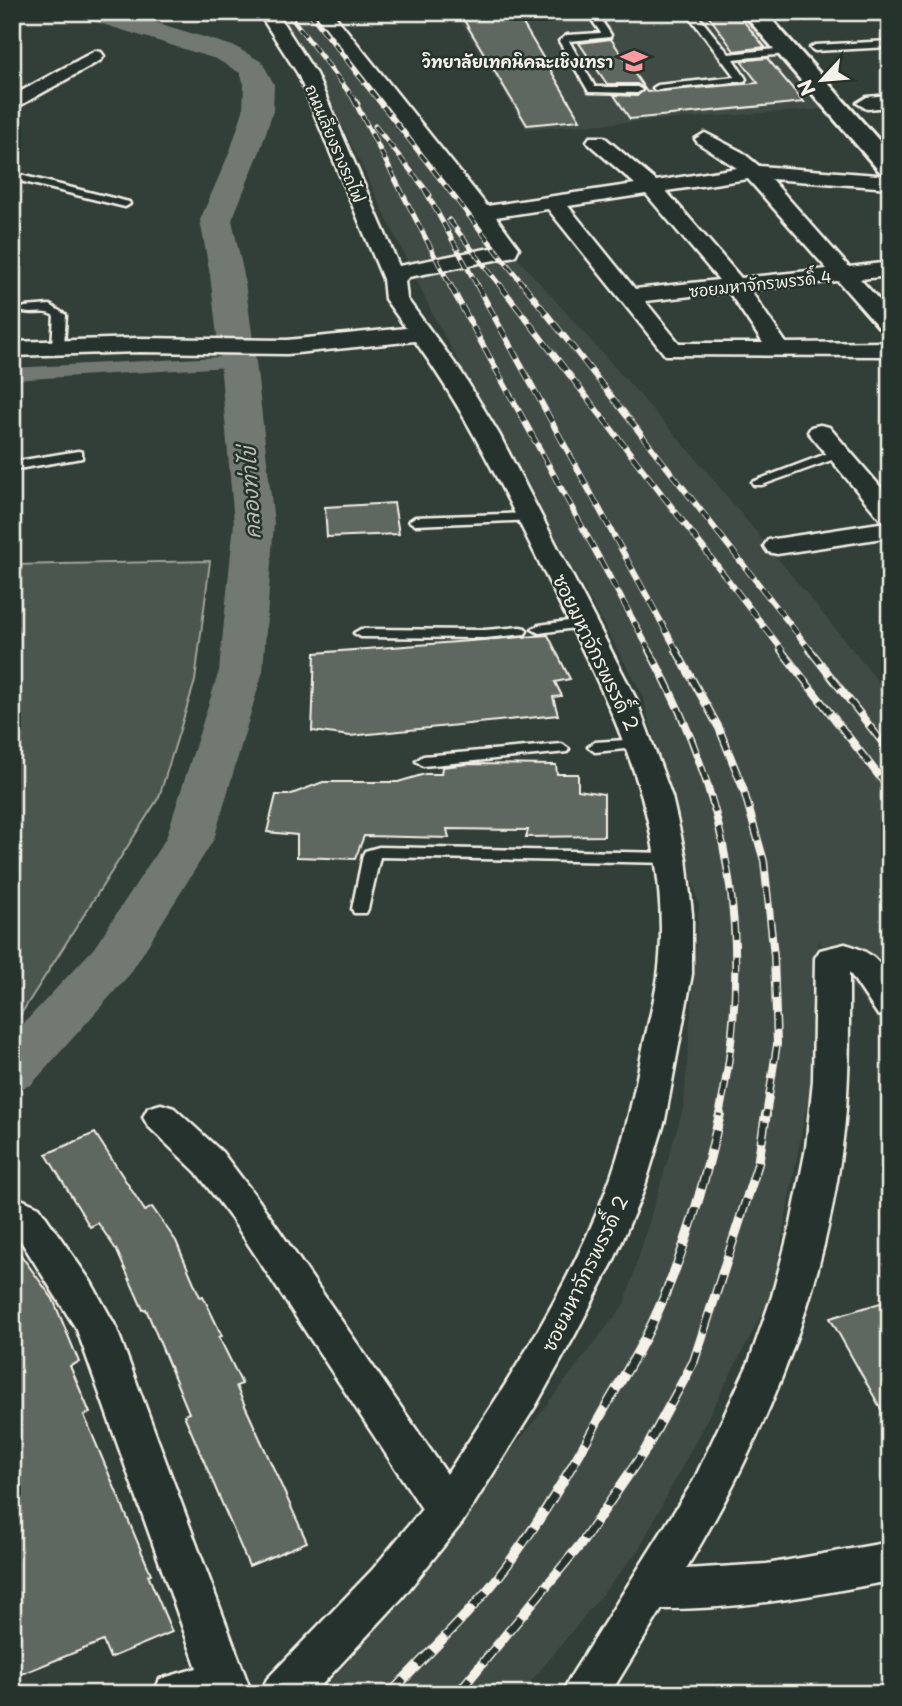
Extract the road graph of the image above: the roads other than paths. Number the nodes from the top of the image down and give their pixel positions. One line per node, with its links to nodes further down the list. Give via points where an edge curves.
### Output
1 (267, 12): 31 (street, ถนนเลียงรางรถไฟ, via 307,74)
2 (323, 12): 28 (street)
3 (660, 12): 16 (lane, via 598,18 607,35 564,41 592,90)
4 (690, 12): 12 (lane)
5 (753, 12): 10 (main road)
6 (781, 12): 7 (street); 9 (main road)
7 (791, 12)
8 (890, 44): 9 (lane)
9 (815, 48): 13 (main road)
10 (786, 51): 12 (lane); 21 (main road)
11 (95, 56): 17 (street)
12 (727, 57): 15 (lane, via 741,79)
13 (832, 67)
14 (850, 85): 18 (main road)
15 (658, 88)
16 (637, 90)
17 (12, 104)
18 (879, 108)
19 (705, 139): 22 (street, via 736,156)
20 (597, 141): 25 (street)
21 (890, 168)
22 (752, 172): 24 (street); 25 (street); 30 (street)
23 (12, 176): 27 (lane)
24 (890, 182)
25 (652, 188): 26 (street); 32 (street)
26 (554, 203): 28 (street); 33 (street)
27 (125, 204)
28 (482, 213): 31 (street, via 507,251 402,272)
29 (890, 269): 30 (street, ซอยมหาจักรพรรดิ์ 4)
30 (844, 274): 32 (street, ซอยมหาจักรพรรดิ์ 4); 35 (street)
31 (394, 279): 36 (street, ซอยมหาจักรพรรดิ์ 2, via 396,299)
32 (735, 285): 33 (street, ซอยมหาจักรพรรดิ์ 4); 39 (street)
33 (629, 296): 39 (street, via 673,350)
34 (25, 310): 37 (lane, via 50,309 60,315)
35 (890, 326)
36 (420, 334): 37 (street, via 287,347); 47 (street, ซอยมหาจักรพรรดิ์ 2, via 470,404)
37 (58, 346): 38 (street)
38 (12, 349)
39 (779, 349): 40 (street)
40 (890, 349)
41 (820, 432): 42 (street)
42 (839, 453): 45 (lane); 46 (street)
43 (78, 456): 44 (lane)
44 (12, 466)
45 (758, 482)
46 (890, 515)
47 (531, 517): 48 (lane); 51 (street, ซอยมหาจักรพรรดิ์ 2)
48 (415, 521)
49 (890, 529): 50 (street)
50 (777, 545)
51 (584, 623): 52 (lane); 55 (street, ซอยมหาจักรพรรดิ์ 2)
52 (539, 629)
53 (520, 631): 54 (lane)
54 (361, 633)
55 (640, 744): 56 (lane); 59 (street, ซอยมหาจักรพรรดิ์ 2)
56 (595, 747)
57 (562, 749): 58 (lane)
58 (423, 761)
59 (670, 858): 60 (lane, via 379,852 371,855); 64 (street, ซอยมหาจักรพรรดิ์ 2, via 677,914 675,974 647,1120 624,1192 561,1324)
60 (360, 909)
61 (890, 1006): 66 (street, via 860,963 845,955 832,958 831,1080 824,1148 791,1296 769,1362 709,1493)
62 (161, 1117): 64 (street, via 209,1161 244,1208)
63 (12, 1210): 67 (street, via 26,1217 96,1327)
64 (447, 1510): 69 (street, ซอยมหาจักรพรรดิ์ 2, via 387,1584)
65 (890, 1560): 66 (street, via 766,1584)
66 (649, 1589): 70 (street)
67 (228, 1689): 68 (street)
68 (176, 1694)
69 (283, 1694)
70 (585, 1694)

